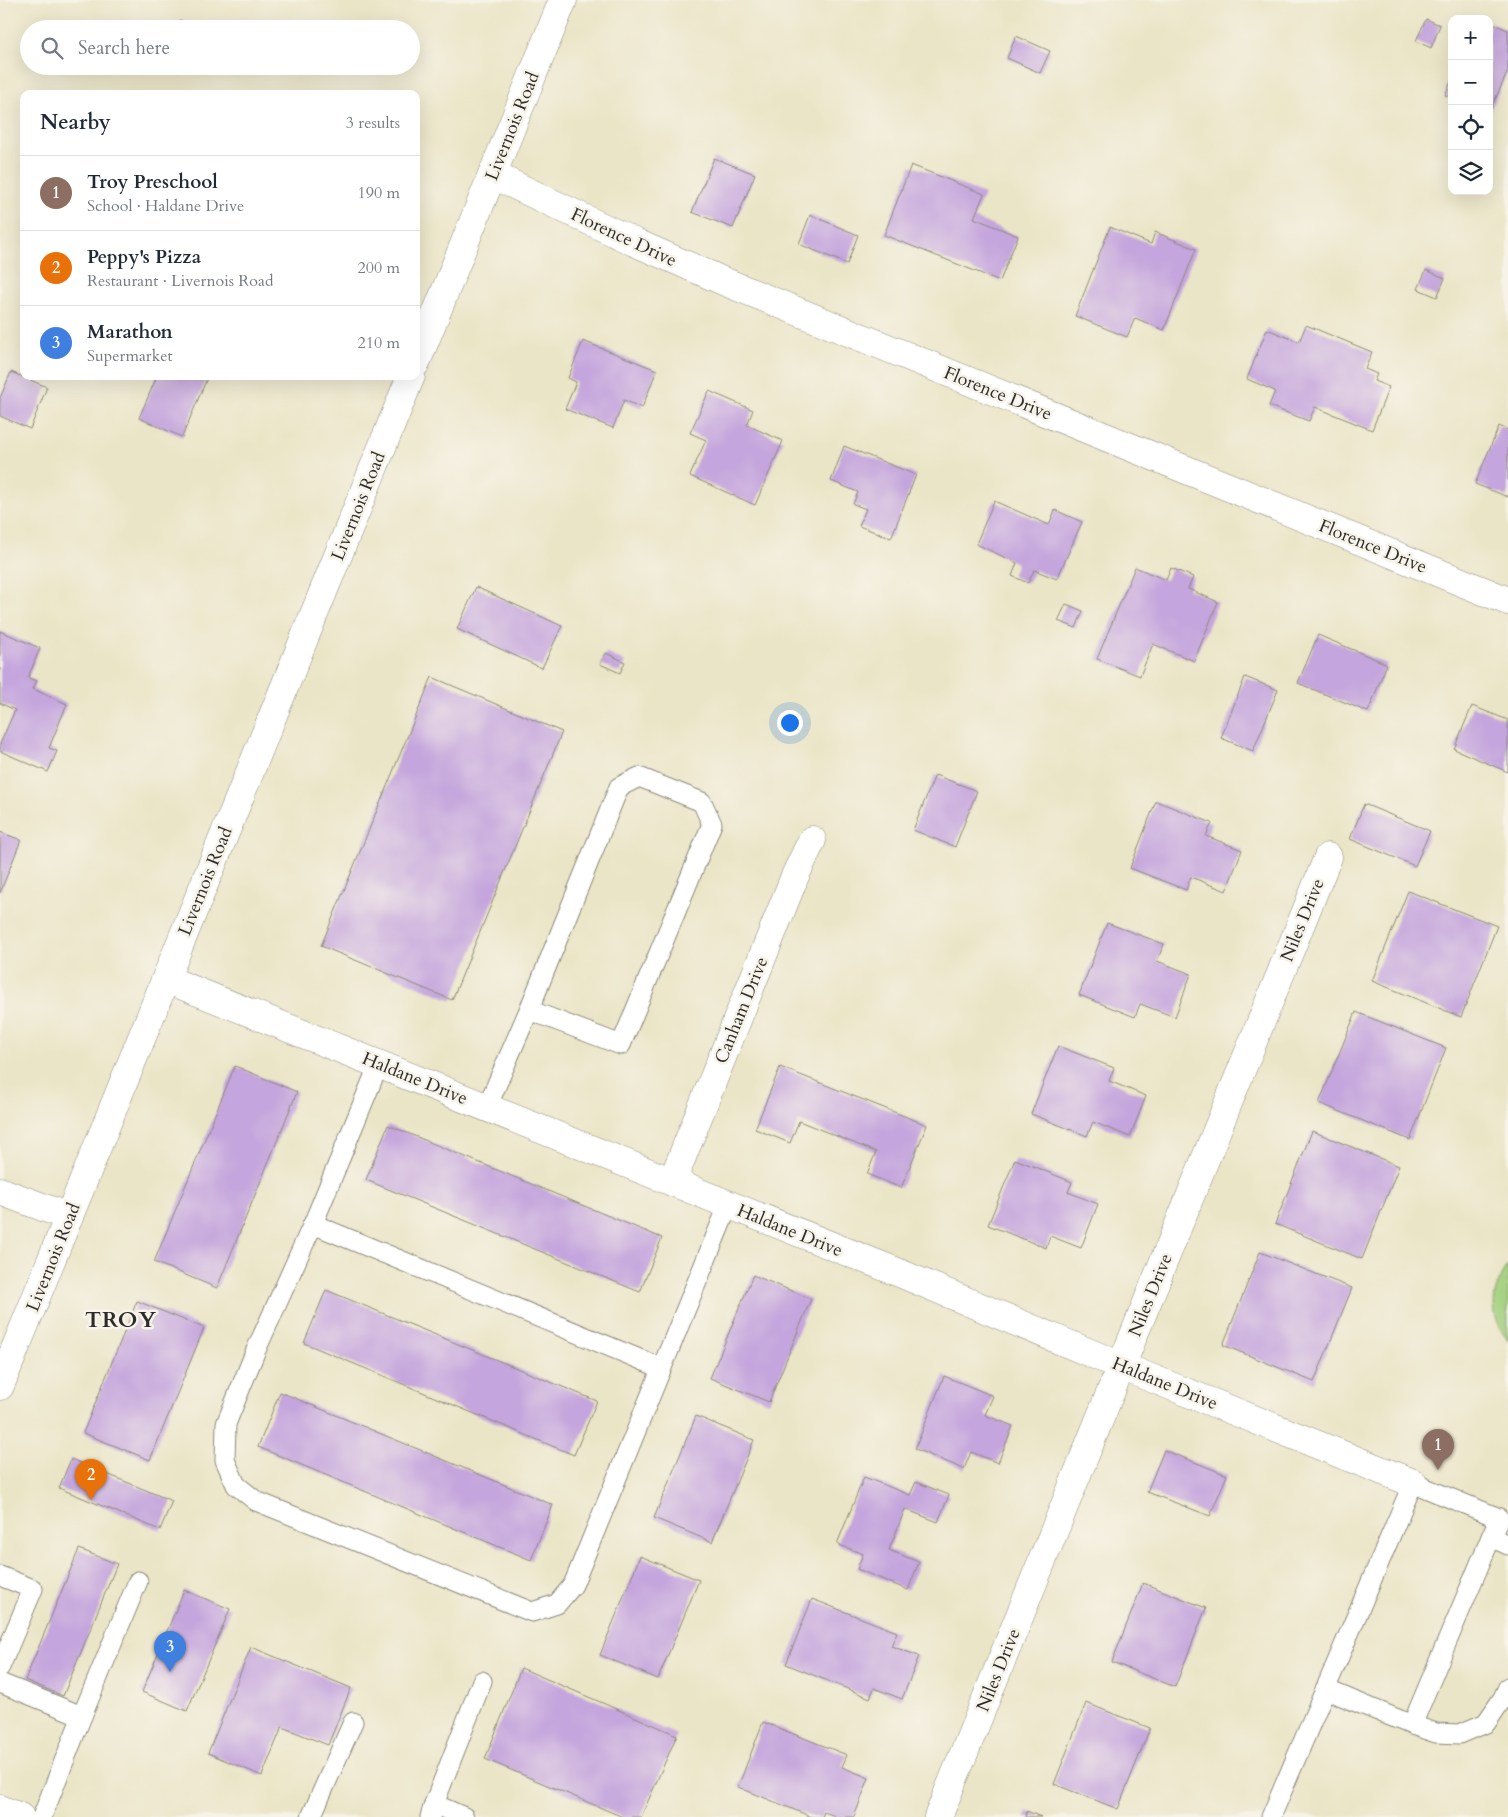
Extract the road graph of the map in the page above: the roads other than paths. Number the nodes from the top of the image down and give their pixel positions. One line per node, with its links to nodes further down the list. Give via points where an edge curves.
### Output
1 (563, 0): 2 (street, Livernois Road)
2 (493, 175): 3 (street, Livernois Road); 5 (street, Florence Drive, via 714,277)
3 (420, 353)
4 (409, 380): 8 (street, Livernois Road)
5 (1508, 601)
6 (812, 840): 12 (street, Canham Drive)
7 (1328, 857): 17 (street, Niles Drive)
8 (166, 979): 10 (street, Haldane Drive); 15 (street, Livernois Road)
9 (528, 1010): 9 (lane, via 618,788 639,777 702,802 712,824 621,1045); 11 (lane)
10 (379, 1064): 11 (street, Haldane Drive); 16 (lane)
11 (487, 1107): 12 (street, Haldane Drive)
12 (672, 1182): 14 (street, Haldane Drive)
13 (0, 1191): 15 (street)
14 (728, 1206): 17 (street, Haldane Drive, via 897,1272); 18 (lane)
15 (69, 1217): 19 (street, Livernois Road)
16 (313, 1224): 18 (lane); 18 (lane, via 226,1424 225,1460 236,1485 256,1501 532,1612 557,1604 573,1585)
17 (1121, 1366): 20 (street, Haldane Drive); 38 (street, Niles Drive)
18 (661, 1368)
19 (0, 1386)
20 (1414, 1483): 21 (lane, via 1499,1518); 28 (lane)
21 (1499, 1541): 31 (lane)
22 (0, 1576): 24 (lane, via 33,1589)
23 (138, 1582): 29 (lane)
24 (0, 1667)
25 (482, 1681): 33 (lane)
26 (0, 1683): 29 (lane)
27 (1508, 1687): 31 (lane, via 1486,1723 1460,1734 1436,1733)
28 (1325, 1689): 31 (lane); 39 (lane)
29 (82, 1716): 35 (lane)
30 (354, 1722): 36 (lane)
31 (1412, 1725)
32 (0, 1809): 34 (street)
33 (432, 1811): 37 (lane)
34 (20, 1817)
35 (42, 1817)
36 (311, 1817)
37 (464, 1817)
38 (938, 1817)
39 (1271, 1817)

